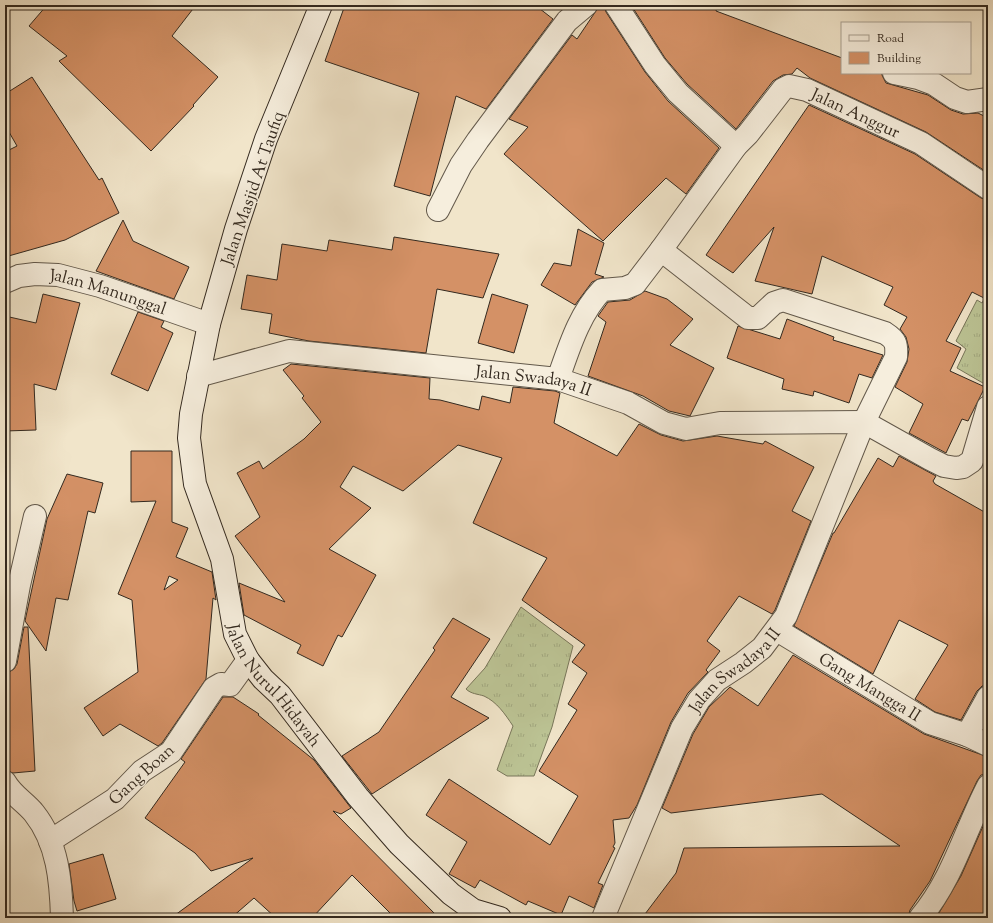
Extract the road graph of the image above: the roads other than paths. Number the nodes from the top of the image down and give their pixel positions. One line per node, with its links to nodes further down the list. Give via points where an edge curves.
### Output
1 (321, 5): 11 (street, Jalan Masjid At Taufiq, via 266,139 236,229)
2 (586, 5): 8 (street, via 558,32 478,140 461,165)
3 (616, 5): 6 (street, via 655,65 678,93)
4 (899, 74): 5 (street, via 934,84 955,98 967,102)
5 (988, 99)
6 (736, 146): 7 (street, Jalan Anggur, via 788,86 807,90 921,143); 9 (street, Jalan Anggur)
7 (988, 188)
8 (438, 210)
9 (661, 250): 13 (street, Jalan Anggur, via 635,284 625,288 602,290 594,298 581,320); 15 (street, Jalan Swadaya II, via 748,318 758,318 774,303 784,300 894,338 897,346 896,357)
10 (5, 282): 11 (street, Jalan Manunggal, via 19,276 58,275 100,286)
11 (209, 324): 12 (street, Jalan Masjid At Taufiq)
12 (198, 376): 13 (street, Jalan Swadaya II, via 289,351); 20 (street, Jalan Nurul Hidayah, via 189,438 195,484 222,559 234,634)
13 (558, 379): 15 (street, Jalan Swadaya II, via 628,403 664,423 686,429 720,424)
14 (988, 406): 16 (street)
15 (864, 422): 16 (street, via 951,468 970,464); 18 (street, Jalan Swadaya II, via 786,616)
16 (983, 444)
17 (35, 516): 19 (street)
18 (777, 630): 22 (street, Gang Mangga II, via 930,723); 30 (street, Jalan Swadaya II, via 762,648 717,680 699,700 682,728)
19 (5, 656)
20 (248, 660): 26 (street, Gang Boan, via 230,684 221,684 214,688 171,752 142,771 115,799); 27 (street, Jalan Nurul Hidayah, via 280,695 358,797 399,844)
21 (988, 696): 22 (street)
22 (967, 735): 23 (street, Gang Mangga II)
23 (988, 745)
24 (5, 782): 26 (street, via 34,812)
25 (988, 786): 31 (street, via 948,877 931,906)
26 (50, 841): 28 (street, via 56,858)
27 (470, 914): 29 (street, Jalan Nurul Hidayah)
28 (62, 918)
29 (500, 918)
30 (603, 918)
31 (920, 918)

